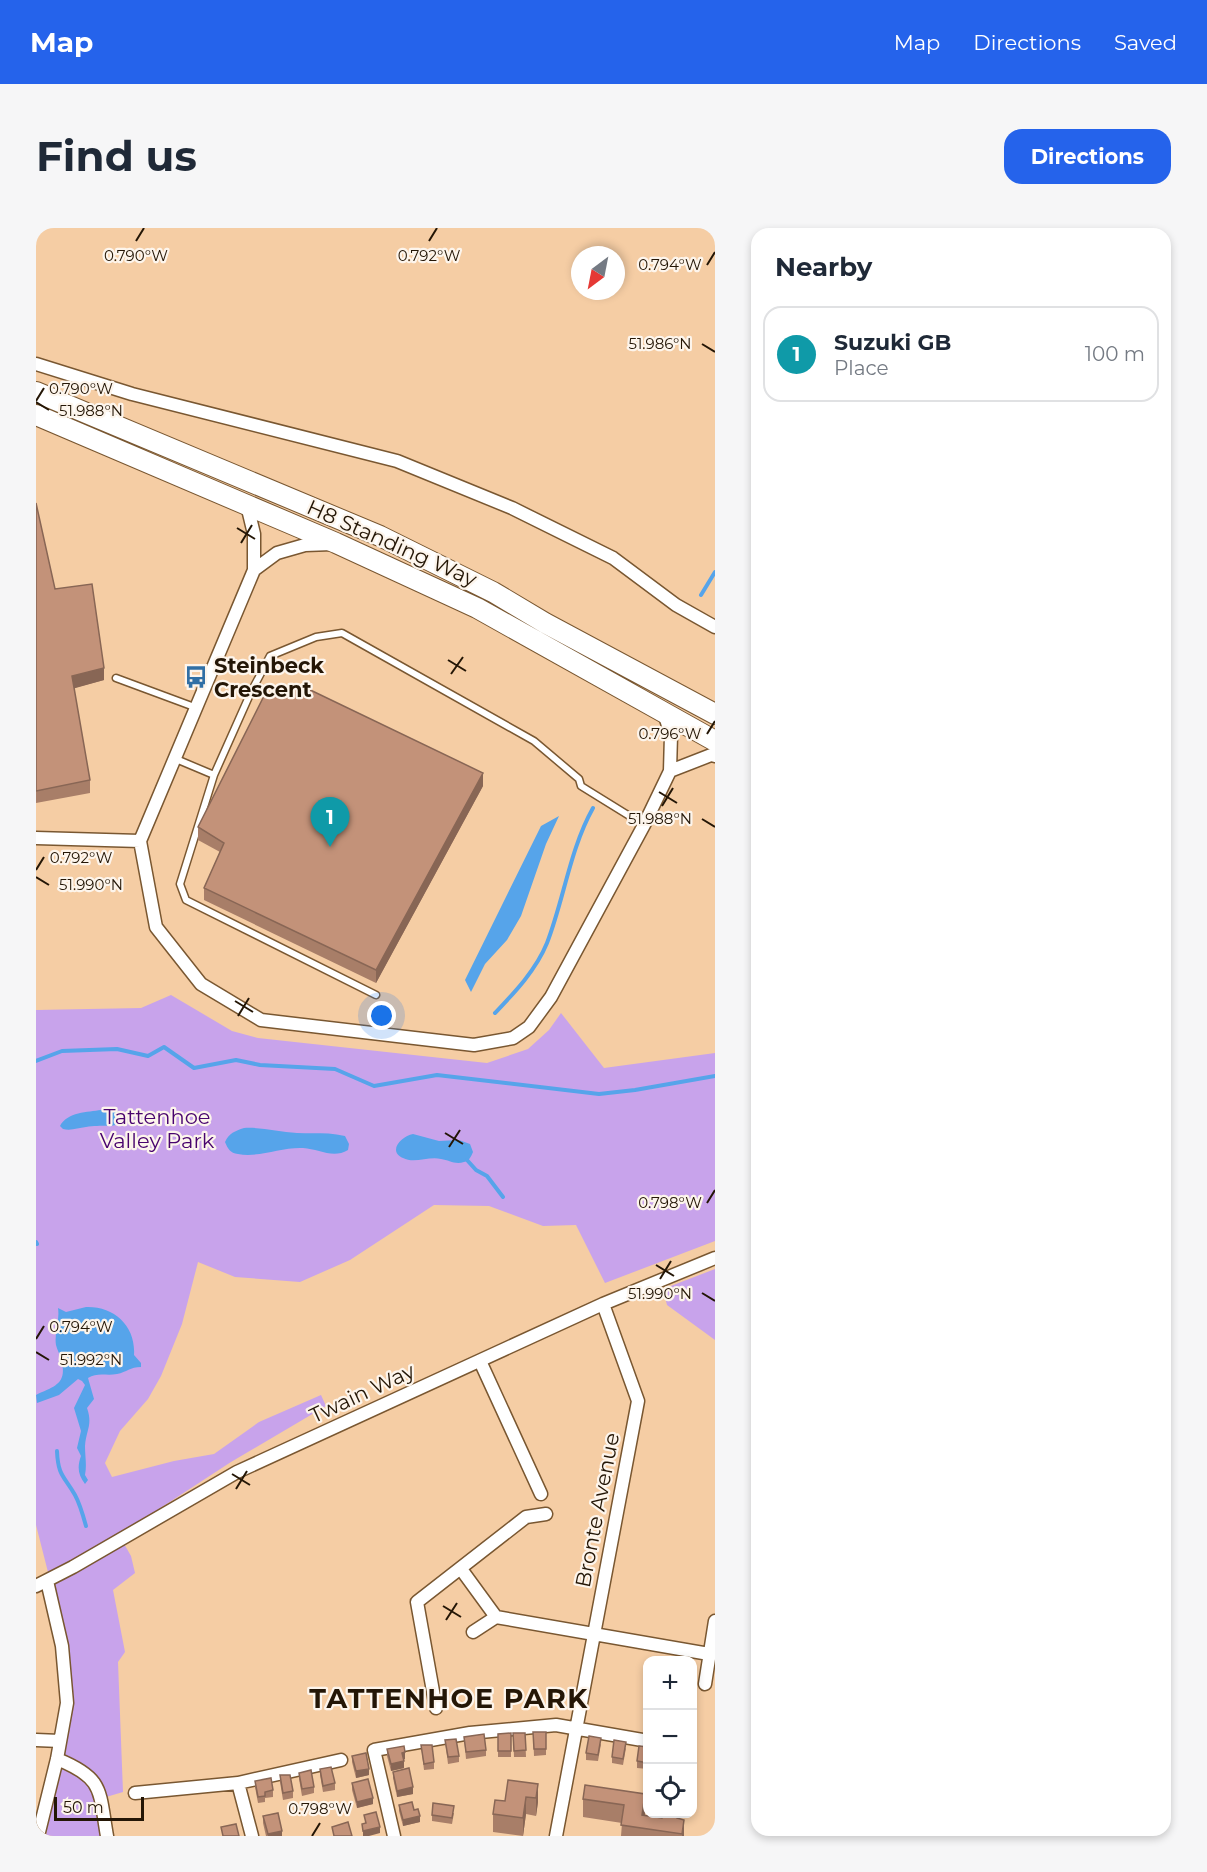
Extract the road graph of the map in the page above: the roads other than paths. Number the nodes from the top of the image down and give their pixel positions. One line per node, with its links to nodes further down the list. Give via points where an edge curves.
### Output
1 (36, 364): 7 (street, via 132,394 397,461 512,508 613,558 676,605)
2 (36, 392): 11 (highway, H8 Standing Way, via 380,536 493,592)
3 (36, 415): 4 (highway, H8 Standing Way)
4 (247, 505): 5 (highway, H8 Standing Way); 6 (street, via 254,534)
5 (336, 543): 6 (street, via 305,545 277,553); 10 (highway, H8 Standing Way, via 477,608)
6 (254, 570): 9 (street)
7 (715, 627)
8 (116, 678): 9 (lane)
9 (198, 708): 14 (street)
10 (664, 713): 12 (highway, H8 Standing Way); 15 (street, via 671,735)
11 (715, 714)
12 (715, 741)
13 (715, 756): 15 (street)
14 (176, 759): 16 (lane); 19 (street)
15 (670, 771): 17 (street)
16 (214, 775): 17 (lane, via 270,656 316,637 342,633 534,741 579,778 581,786); 20 (lane, via 180,884 186,900)
17 (644, 825): 19 (street, via 551,997 529,1027 513,1038 474,1046 261,1020 201,984 156,927)
18 (36, 838): 19 (street)
19 (141, 841)
20 (376, 995)
21 (715, 1258): 22 (street, Twain Way)
22 (603, 1304): 23 (street, Twain Way); 31 (street, Bronte Avenue, via 638,1401)
23 (480, 1361): 24 (street); 27 (street, Twain Way, via 237,1472)
24 (541, 1494)
25 (546, 1514): 26 (street, via 526,1517)
26 (461, 1569): 28 (street); 34 (street, via 417,1602)
27 (41, 1584): 38 (street, via 65,1667 67,1703)
28 (496, 1617): 30 (street); 31 (street)
29 (715, 1621): 32 (street)
30 (473, 1632)
31 (594, 1634): 32 (street); 35 (street, Bronte Avenue)
32 (709, 1654): 33 (street)
33 (705, 1684)
34 (436, 1708)
35 (576, 1727): 37 (street); 46 (street, via 556,1725 470,1734 374,1750); 47 (street, Bronte Avenue)
36 (36, 1740): 38 (street)
37 (643, 1740)
38 (60, 1741): 39 (street)
39 (57, 1760): 43 (street); 44 (street, via 82,1769 99,1788)
40 (341, 1760): 41 (street)
41 (238, 1783): 42 (street); 45 (street)
42 (135, 1793)
43 (38, 1836)
44 (107, 1836)
45 (252, 1836)
46 (394, 1836)
47 (556, 1836)

